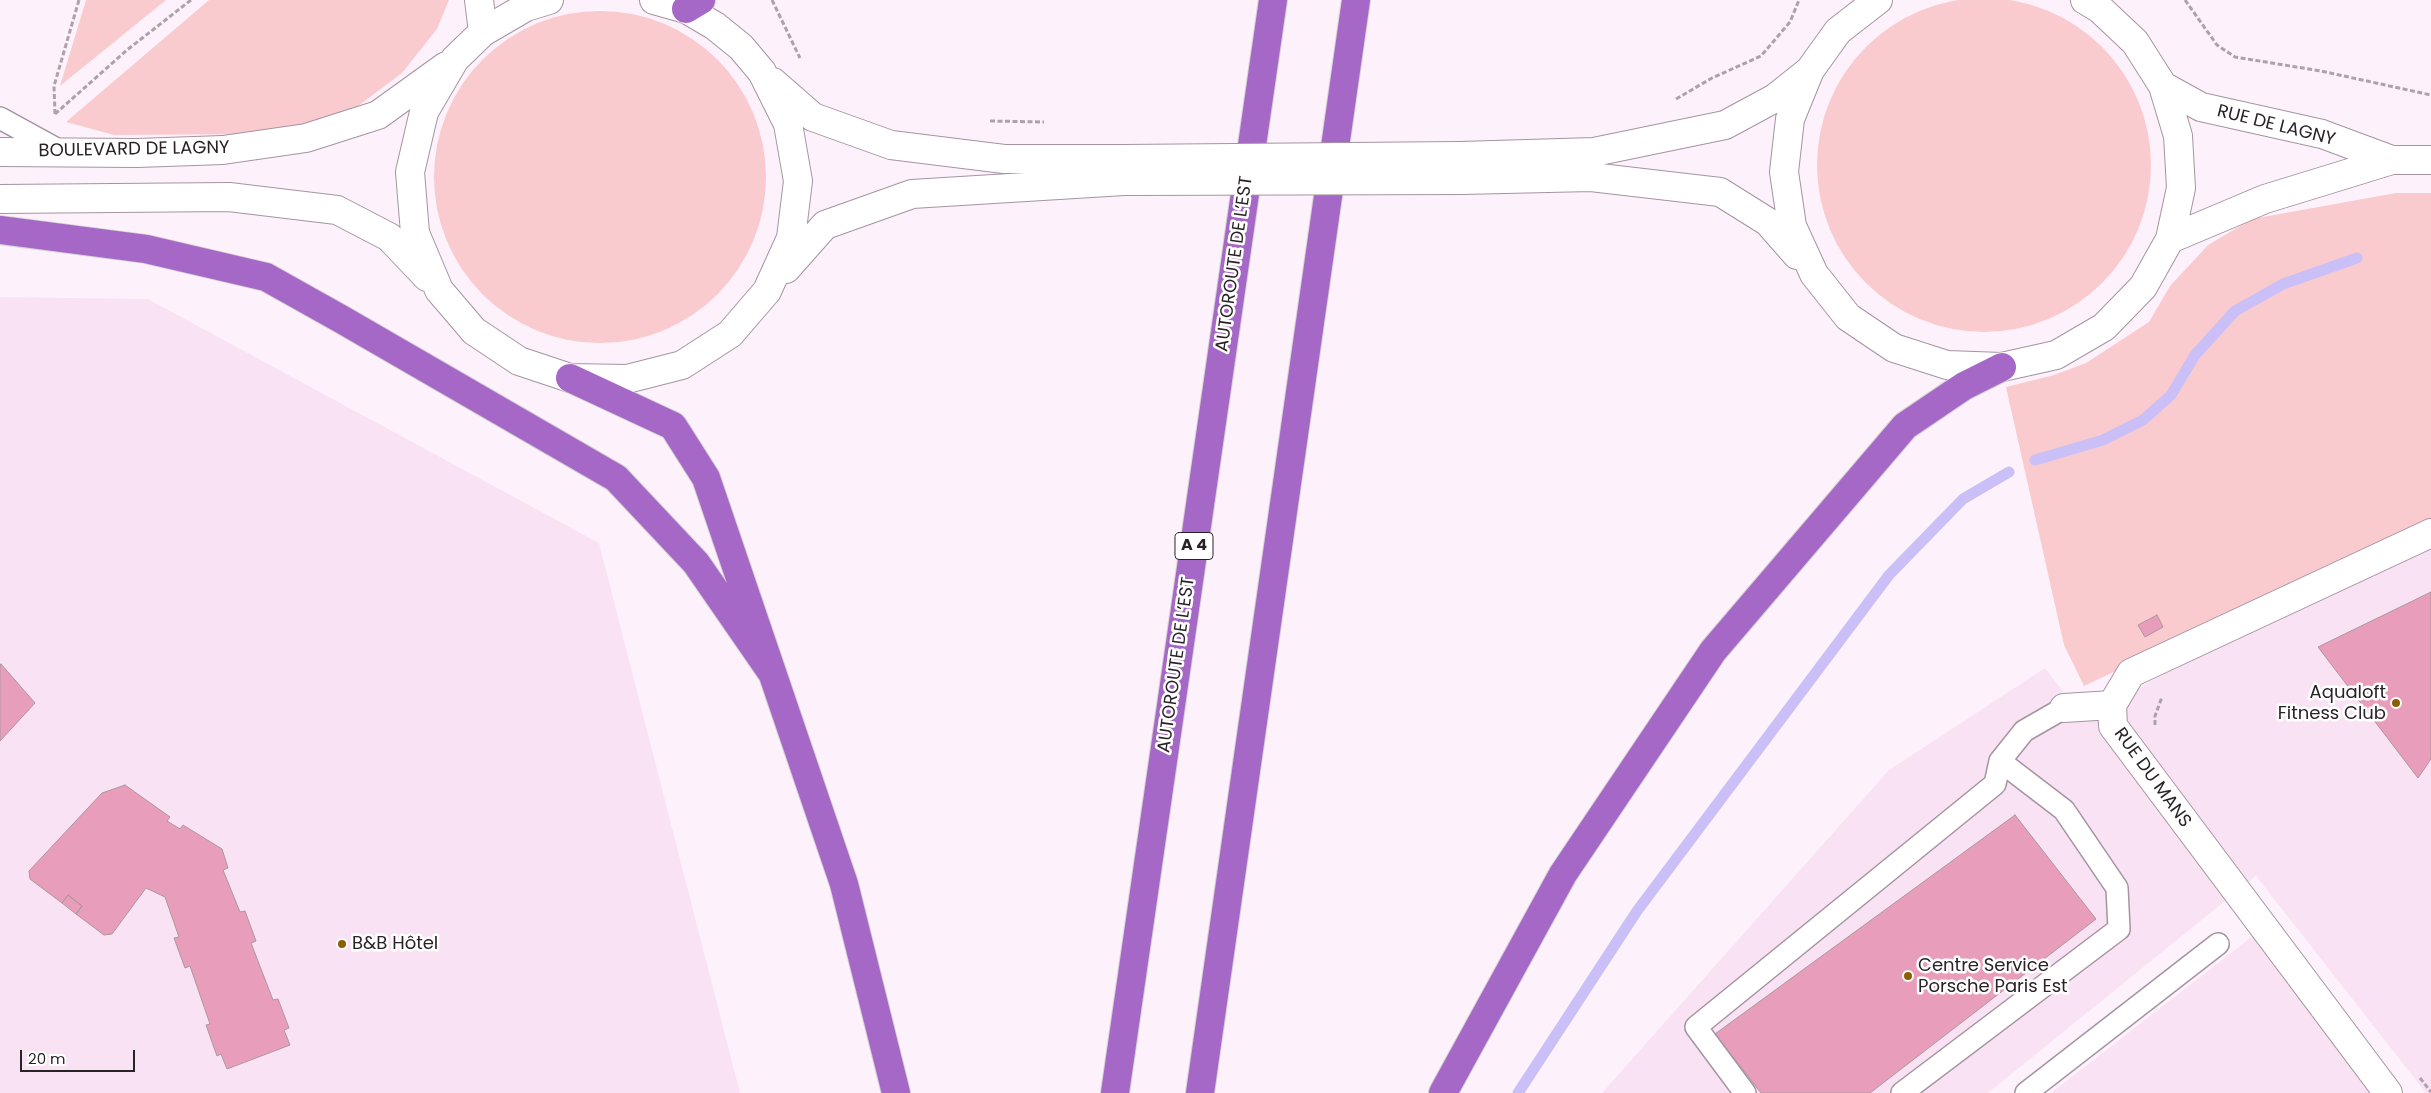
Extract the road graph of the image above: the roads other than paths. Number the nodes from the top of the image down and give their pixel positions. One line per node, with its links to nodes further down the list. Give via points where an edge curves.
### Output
1 (479, 0): 9 (main road)
2 (549, 0): 9 (main road, via 526,7)
3 (654, 0): 8 (main road)
4 (1273, 0): 36 (highway, AUTOROUTE DE L’EST / A 4)
5 (1356, 0): 37 (highway)
6 (1878, 0): 11 (main road, via 1838,31)
7 (2095, 3): 13 (main road, via 2135,42)
8 (694, 4): 12 (main road, via 741,47)
9 (483, 32): 10 (main road)
10 (456, 59): 16 (main road, BOULEVARD DE LAGNY, via 378,115 306,138 222,150); 25 (main road, via 424,112 410,172 415,233)
11 (1810, 70): 19 (main road, via 1775,98 1726,125 1594,152); 24 (main road, via 1790,120 1784,172 1792,226)
12 (762, 72): 20 (main road, via 813,117 891,145); 26 (main road, via 788,124 798,181 791,238)
13 (2163, 86): 17 (main road, RUE DE LAGNY, via 2201,107 2322,134); 23 (main road, via 2178,136 2181,188)
14 (0, 118): 16 (lane)
15 (0, 152): 16 (main road, BOULEVARD DE LAGNY)
16 (62, 152)
17 (2392, 160): 18 (main road, RUE DE LAGNY); 23 (main road, RUE DE LAGNY, via 2265,199)
18 (2431, 160)
19 (1461, 168): 20 (main road, bridge); 24 (main road, via 1720,192 1768,222)
20 (1124, 170): 26 (main road, via 912,194 825,225)
21 (0, 199): 25 (main road, via 229,197 337,210 389,237)
22 (0, 230): 30 (highway, via 146,249 266,277 382,342 616,478 696,563)
23 (2170, 239): 27 (main road, via 2143,287 2104,327 2056,355)
24 (1814, 274): 27 (main road, via 1848,317 1894,348 1947,365)
25 (439, 290): 28 (main road, via 474,331 519,361)
26 (768, 291): 28 (main road, via 730,334 682,364 627,379)
27 (2002, 367): 38 (highway, via 1964,386 1905,426 1713,652 1563,874)
28 (570, 378): 30 (highway, via 673,426 706,478)
29 (2431, 533): 31 (main road, RUE DU MANS, via 2131,673)
30 (772, 673): 35 (highway, via 844,884)
31 (2112, 705): 32 (main road); 42 (main road, RUE DU MANS, via 2113,726)
32 (2064, 708): 33 (lane, via 2024,731)
33 (2000, 762): 39 (lane, via 1995,784 1696,1027); 40 (lane, via 2064,810 2117,888 2119,929)
34 (2218, 944): 41 (lane)
35 (896, 1093)
36 (1115, 1093)
37 (1200, 1093)
38 (1443, 1093)
39 (1745, 1093)
40 (1902, 1093)
41 (2026, 1093)
42 (2388, 1093)

